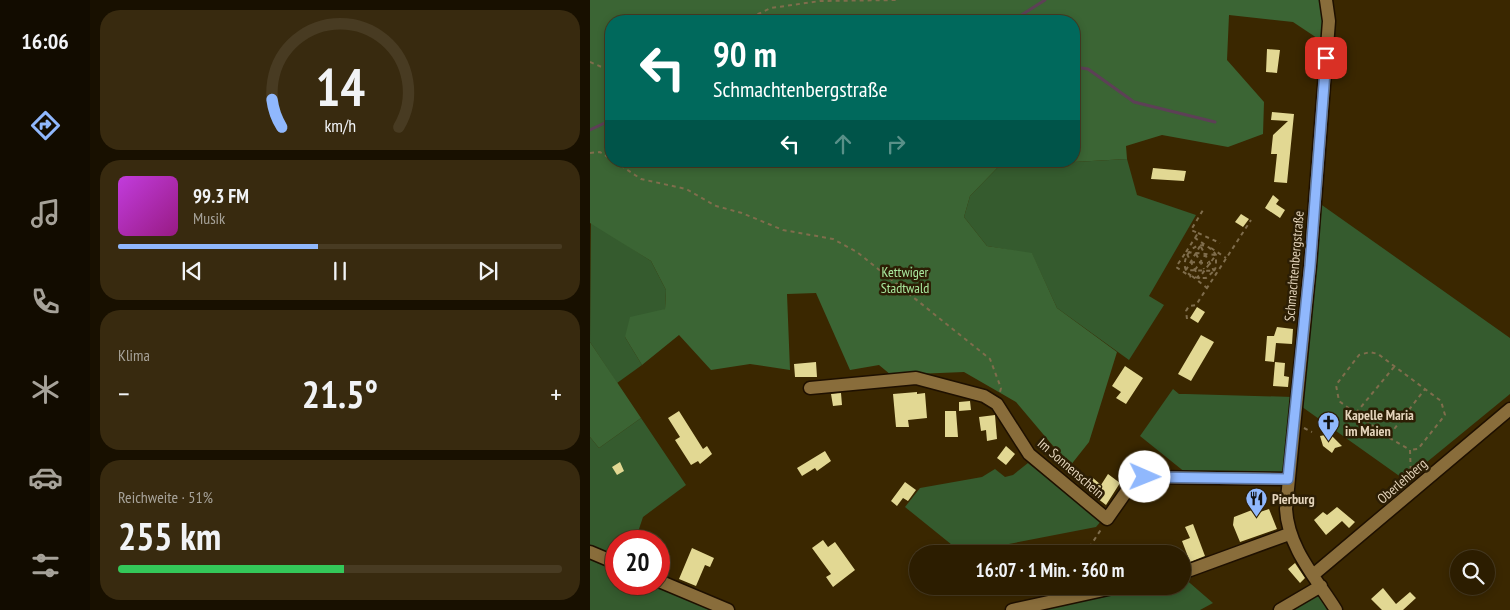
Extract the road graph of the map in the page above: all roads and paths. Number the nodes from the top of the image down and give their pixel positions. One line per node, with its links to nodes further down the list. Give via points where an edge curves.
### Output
1 (899, 0): 3 (path, via 820,1 772,8)
2 (1326, 0): 41 (street, Schmachtenbergstraße, via 1329,20 1310,266)
3 (756, 15)
4 (590, 62): 5 (path)
5 (605, 68)
6 (590, 153): 7 (path)
7 (605, 155)
8 (623, 167): 36 (path, via 641,179 686,189 716,206 783,230 833,239 857,252 990,360 1001,388)
9 (1203, 210): 11 (path, via 1191,230)
10 (1251, 220): 20 (path)
11 (1198, 233): 12 (path); 13 (path)
12 (1195, 238): 15 (path); 16 (path)
13 (1220, 243)
14 (1200, 246): 15 (path); 16 (path); 17 (path); 18 (path)
15 (1211, 249): 19 (path); 20 (path)
16 (1186, 253): 17 (path); 21 (path); 24 (path); 29 (path, via 1176,267)
17 (1196, 254): 18 (path); 21 (path); 22 (path)
18 (1205, 255): 19 (path); 22 (path); 23 (path)
19 (1216, 255): 23 (path); 27 (path)
20 (1227, 258): 28 (path)
21 (1191, 262): 22 (path); 24 (path); 25 (path)
22 (1200, 263): 23 (path); 25 (path); 26 (path)
23 (1210, 264): 26 (path); 27 (path)
24 (1186, 270): 25 (path); 29 (path)
25 (1195, 270): 26 (path); 30 (path)
26 (1205, 270): 27 (path); 30 (path)
27 (1214, 271): 28 (path); 30 (path, via 1206,278)
28 (1216, 274): 31 (path)
29 (1192, 276): 30 (path); 31 (path)
30 (1198, 278)
31 (1207, 288): 32 (path, via 1196,305 1189,306)
32 (1187, 319)
33 (1394, 366): 35 (path); 38 (path); 38 (path, via 1378,354 1359,355 1336,385 1339,401)
34 (810, 388): 36 (street, via 916,378 984,396)
35 (1425, 389): 39 (path); 40 (path, via 1441,401 1444,415 1418,449)
36 (997, 404): 43 (street, Im Sonnenschein, via 1029,454)
37 (1510, 409): 42 (street, Oberlehberg)
38 (1356, 413): 39 (path)
39 (1388, 437): 40 (path)
40 (1410, 450): 42 (path, via 1410,478)
41 (1288, 479): 43 (street, Im Sonnenschein, via 1145,477 1133,482); 44 (street, Schmachtenbergstraße, via 1286,509)
42 (1418, 487): 49 (street, Oberlehberg)
43 (1107, 519): 45 (path)
44 (1290, 534): 48 (street); 49 (street)
45 (1091, 545)
46 (590, 552): 47 (street)
47 (605, 558)
48 (1191, 570)
49 (1313, 575): 51 (street)
50 (670, 586): 54 (street)
51 (1321, 586): 55 (street); 56 (street)
52 (1081, 595): 53 (street)
53 (1017, 609)
54 (728, 610)
55 (1280, 610)
56 (1336, 610)

